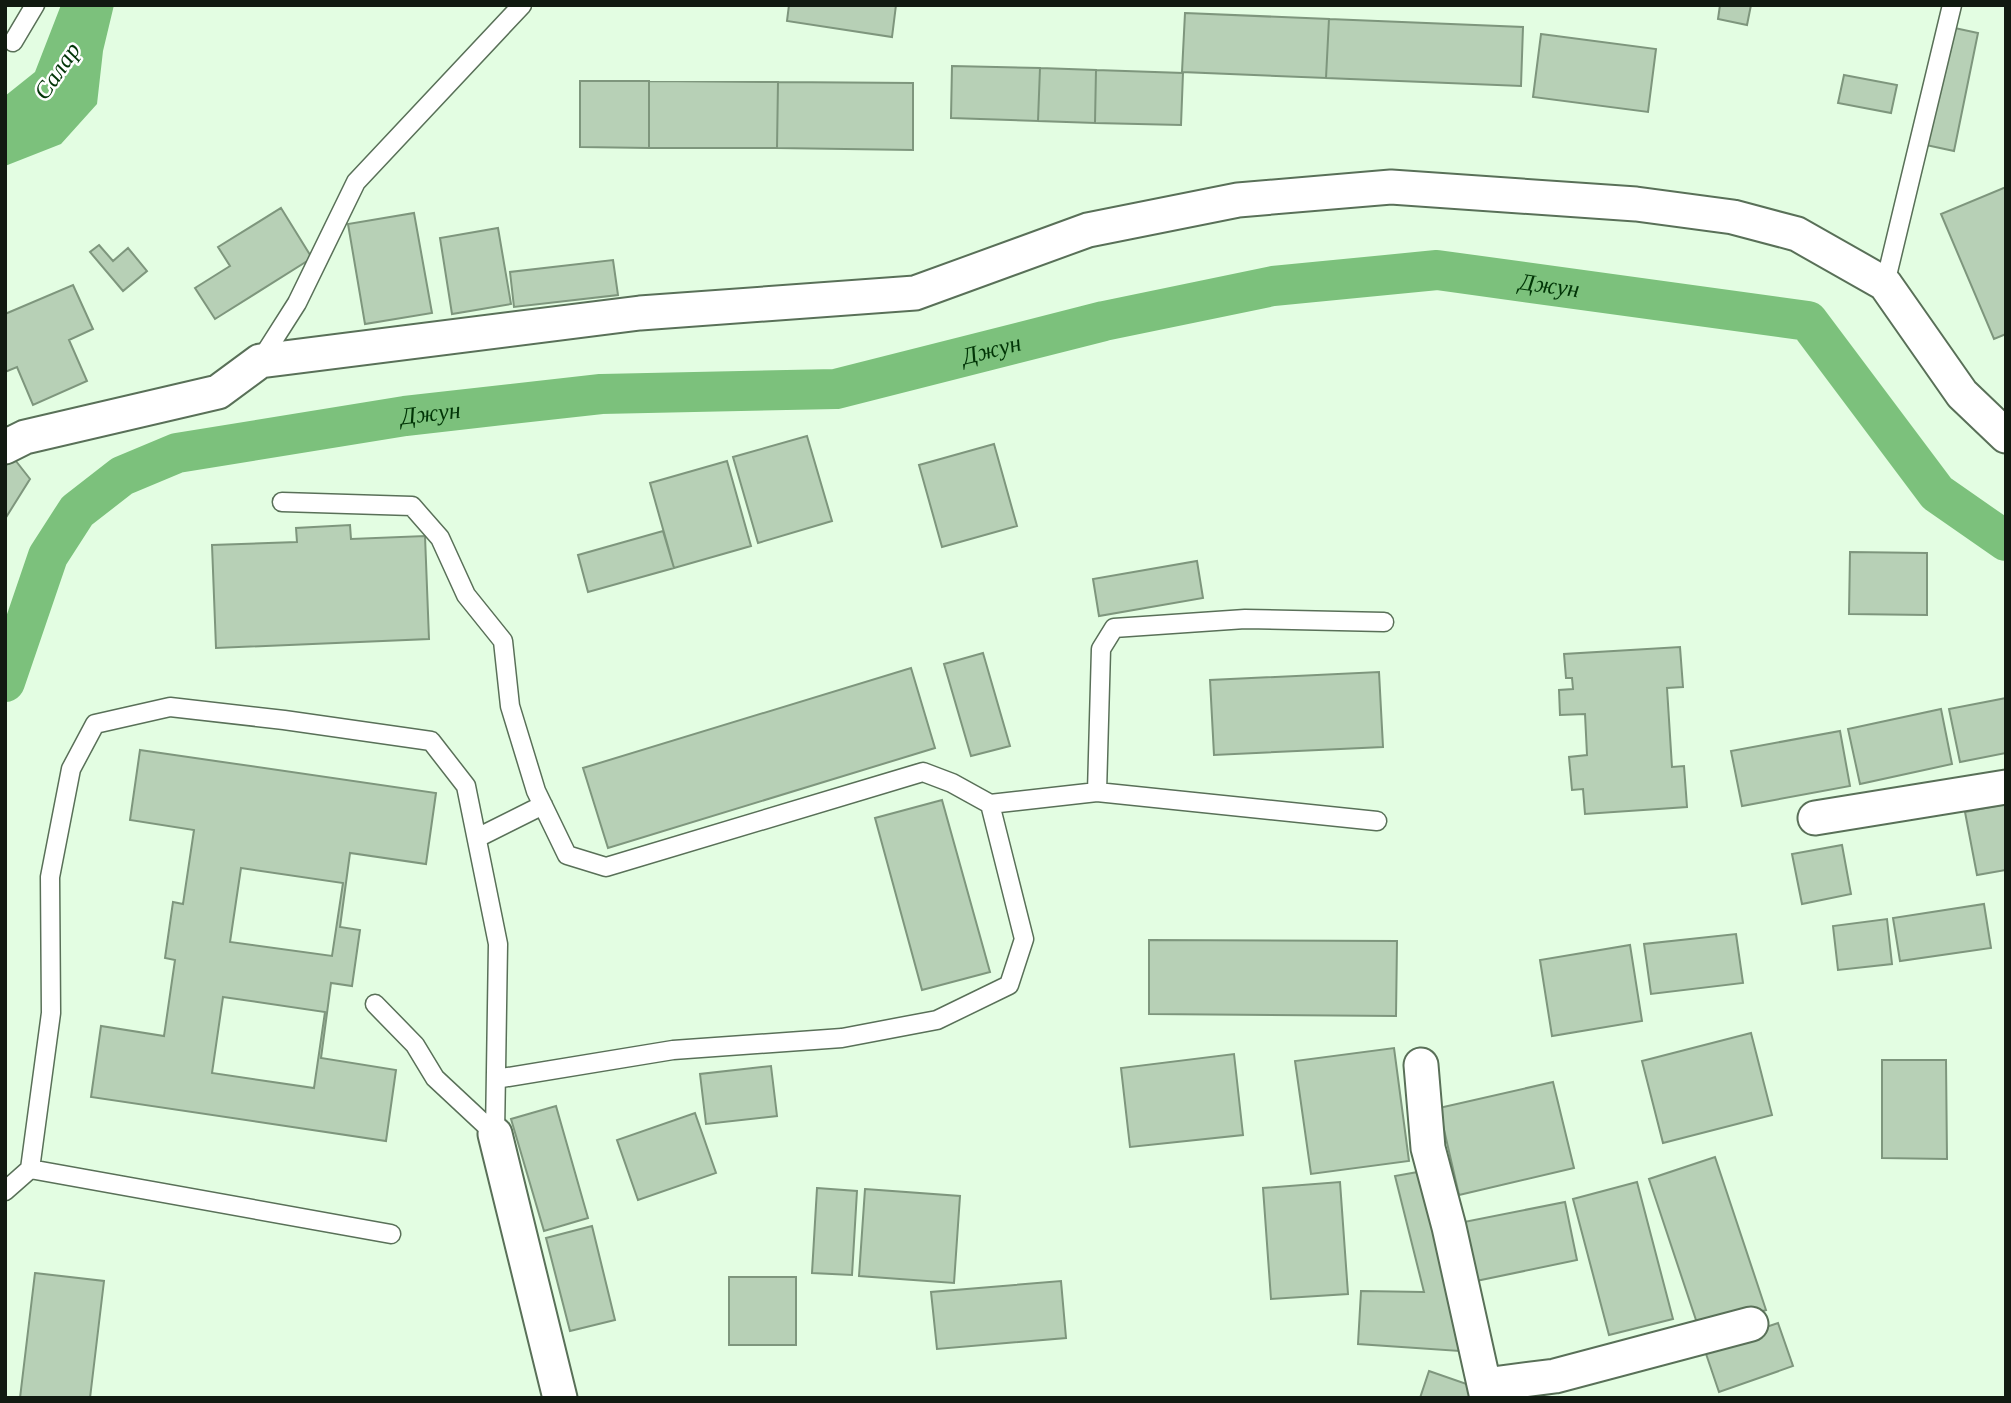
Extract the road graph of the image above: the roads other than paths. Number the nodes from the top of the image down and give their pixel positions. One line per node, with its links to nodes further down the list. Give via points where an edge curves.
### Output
1 (34, 5): 4 (lane)
2 (522, 5): 6 (lane, via 356,182 297,303)
3 (1952, 5): 5 (lane)
4 (13, 42)
5 (1885, 284): 6 (street, via 1797,234 1733,216 1636,204 1391,187 1238,200 1088,230 915,293 640,313); 7 (street, via 1962,394)
6 (260, 361): 8 (street, via 218,392 25,437)
7 (2006, 436)
8 (5, 447)
9 (282, 502): 14 (lane, via 412,506 440,538 466,595 503,641 510,706)
10 (1384, 622): 12 (lane, via 1245,619 1114,628 1101,649)
11 (2006, 787): 15 (street)
12 (1097, 792): 13 (lane); 16 (lane)
13 (990, 804): 14 (lane, via 923,772 606,867 567,855); 20 (lane, via 1024,939 1009,985 937,1020 842,1038 673,1050)
14 (543, 805): 17 (lane)
15 (1815, 818)
16 (1377, 821)
17 (477, 838): 20 (lane, via 498,944); 22 (lane, via 466,786 431,741 170,707 95,724 71,769 50,877 51,1013)
18 (375, 1004): 21 (lane, via 415,1045 435,1078)
19 (1421, 1065): 26 (street, via 1427,1148)
20 (496, 1079): 21 (lane)
21 (495, 1133): 27 (street)
22 (30, 1169): 23 (lane); 24 (lane)
23 (5, 1191)
24 (391, 1234)
25 (1751, 1324): 26 (street)
26 (1486, 1392)
27 (560, 1398)

